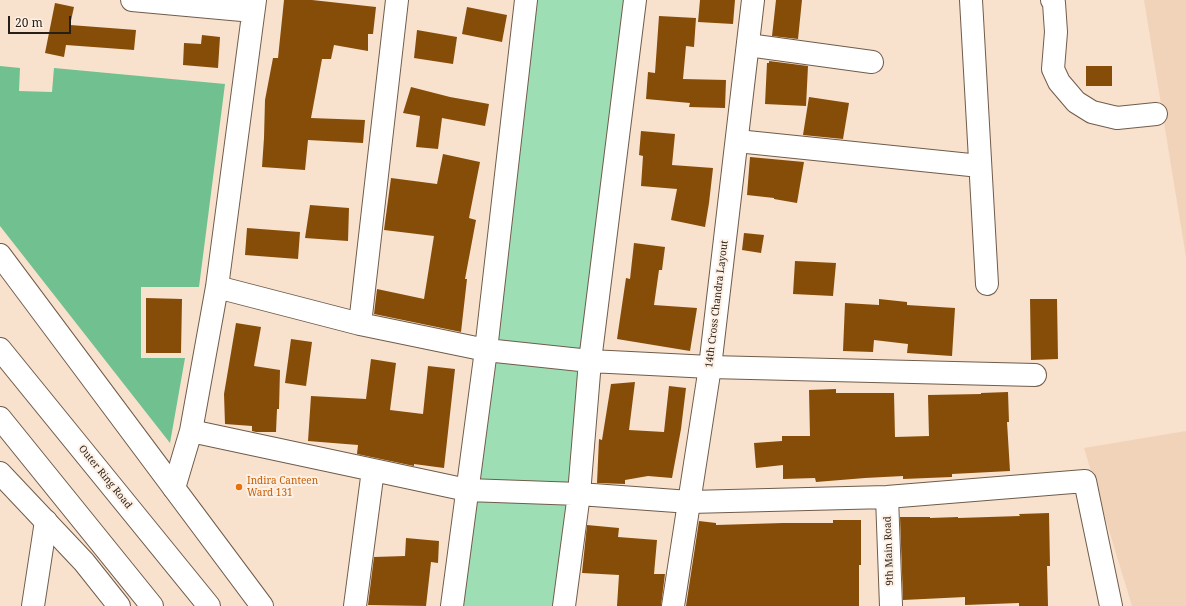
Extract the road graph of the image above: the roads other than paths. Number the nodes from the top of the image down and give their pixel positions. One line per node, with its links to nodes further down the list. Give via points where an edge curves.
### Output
1 (132, 0): 8 (main road)
2 (396, 0): 17 (main road)
3 (526, 0): 19 (main road)
4 (635, 0): 20 (main road)
5 (753, 0): 9 (main road, 14th Cross Chandra Layout)
6 (971, 0): 13 (main road)
7 (1052, 0): 11 (main road, via 1056,32 1053,69 1059,82 1076,102 1092,112 1117,118)
8 (254, 6): 16 (main road)
9 (748, 45): 10 (main road); 12 (main road, 14th Cross Chandra Layout)
10 (872, 62)
11 (1156, 114)
12 (737, 140): 13 (main road); 21 (main road, 14th Cross Chandra Layout)
13 (980, 166): 15 (main road)
14 (0, 256): 27 (main road)
15 (987, 284)
16 (217, 287): 17 (main road); 24 (main road)
17 (360, 324): 19 (main road)
18 (0, 349): 36 (main road, Outer Ring Road)
19 (486, 350): 20 (main road); 28 (main road)
20 (590, 361): 21 (main road); 29 (main road)
21 (710, 367): 22 (main road); 31 (main road, 14th Cross Chandra Layout)
22 (1035, 375)
23 (0, 418): 35 (main road)
24 (191, 432): 25 (main road); 27 (main road)
25 (373, 470): 28 (main road); 38 (main road)
26 (0, 473): 32 (main road)
27 (174, 488): 37 (main road)
28 (467, 490): 29 (main road); 39 (main road)
29 (578, 494): 31 (main road); 40 (main road)
30 (887, 496): 31 (main road); 42 (main road, 9th Main Road); 43 (main road, via 1086,480)
31 (690, 502): 41 (main road, 14th Cross Chandra Layout)
32 (46, 521): 33 (main road); 34 (main road, via 84,562)
33 (33, 606)
34 (119, 606)
35 (152, 606)
36 (209, 606)
37 (262, 606)
38 (354, 606)
39 (452, 606)
40 (564, 606)
41 (673, 606)
42 (891, 606)
43 (1110, 606)

